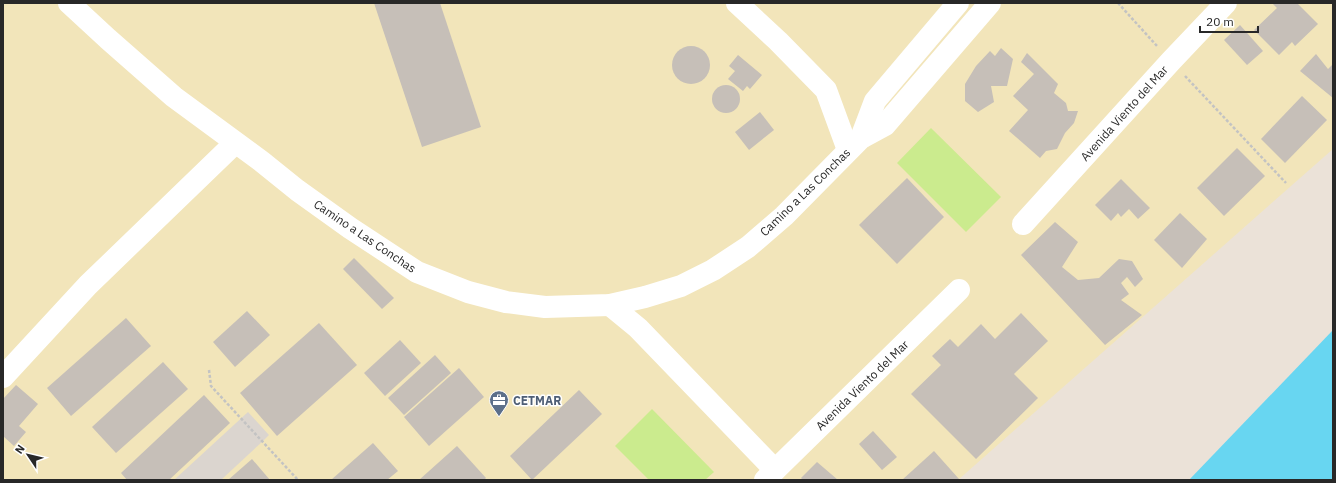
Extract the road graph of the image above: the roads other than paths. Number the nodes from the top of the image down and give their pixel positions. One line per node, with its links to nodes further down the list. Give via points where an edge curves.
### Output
1 (69, 3): 6 (street, Camino a Las Conchas, via 174,97)
2 (737, 3): 7 (street, via 826,90)
3 (958, 3): 7 (street, Camino a Las Conchas, via 875,100)
4 (990, 3): 7 (street, Camino a Las Conchas, via 885,125)
5 (1226, 3): 8 (street, Avenida Viento del Mar)
6 (235, 143): 10 (street, Camino a Las Conchas, via 303,195 417,272 468,292 506,302 545,307); 11 (street, via 88,285)
7 (855, 144): 10 (street, Camino a Las Conchas, via 784,216 748,247 713,270 680,286)
8 (1023, 224)
9 (959, 290): 12 (street, Avenida Viento del Mar)
10 (610, 305): 12 (street, via 638,328)
11 (3, 377)
12 (770, 475)

